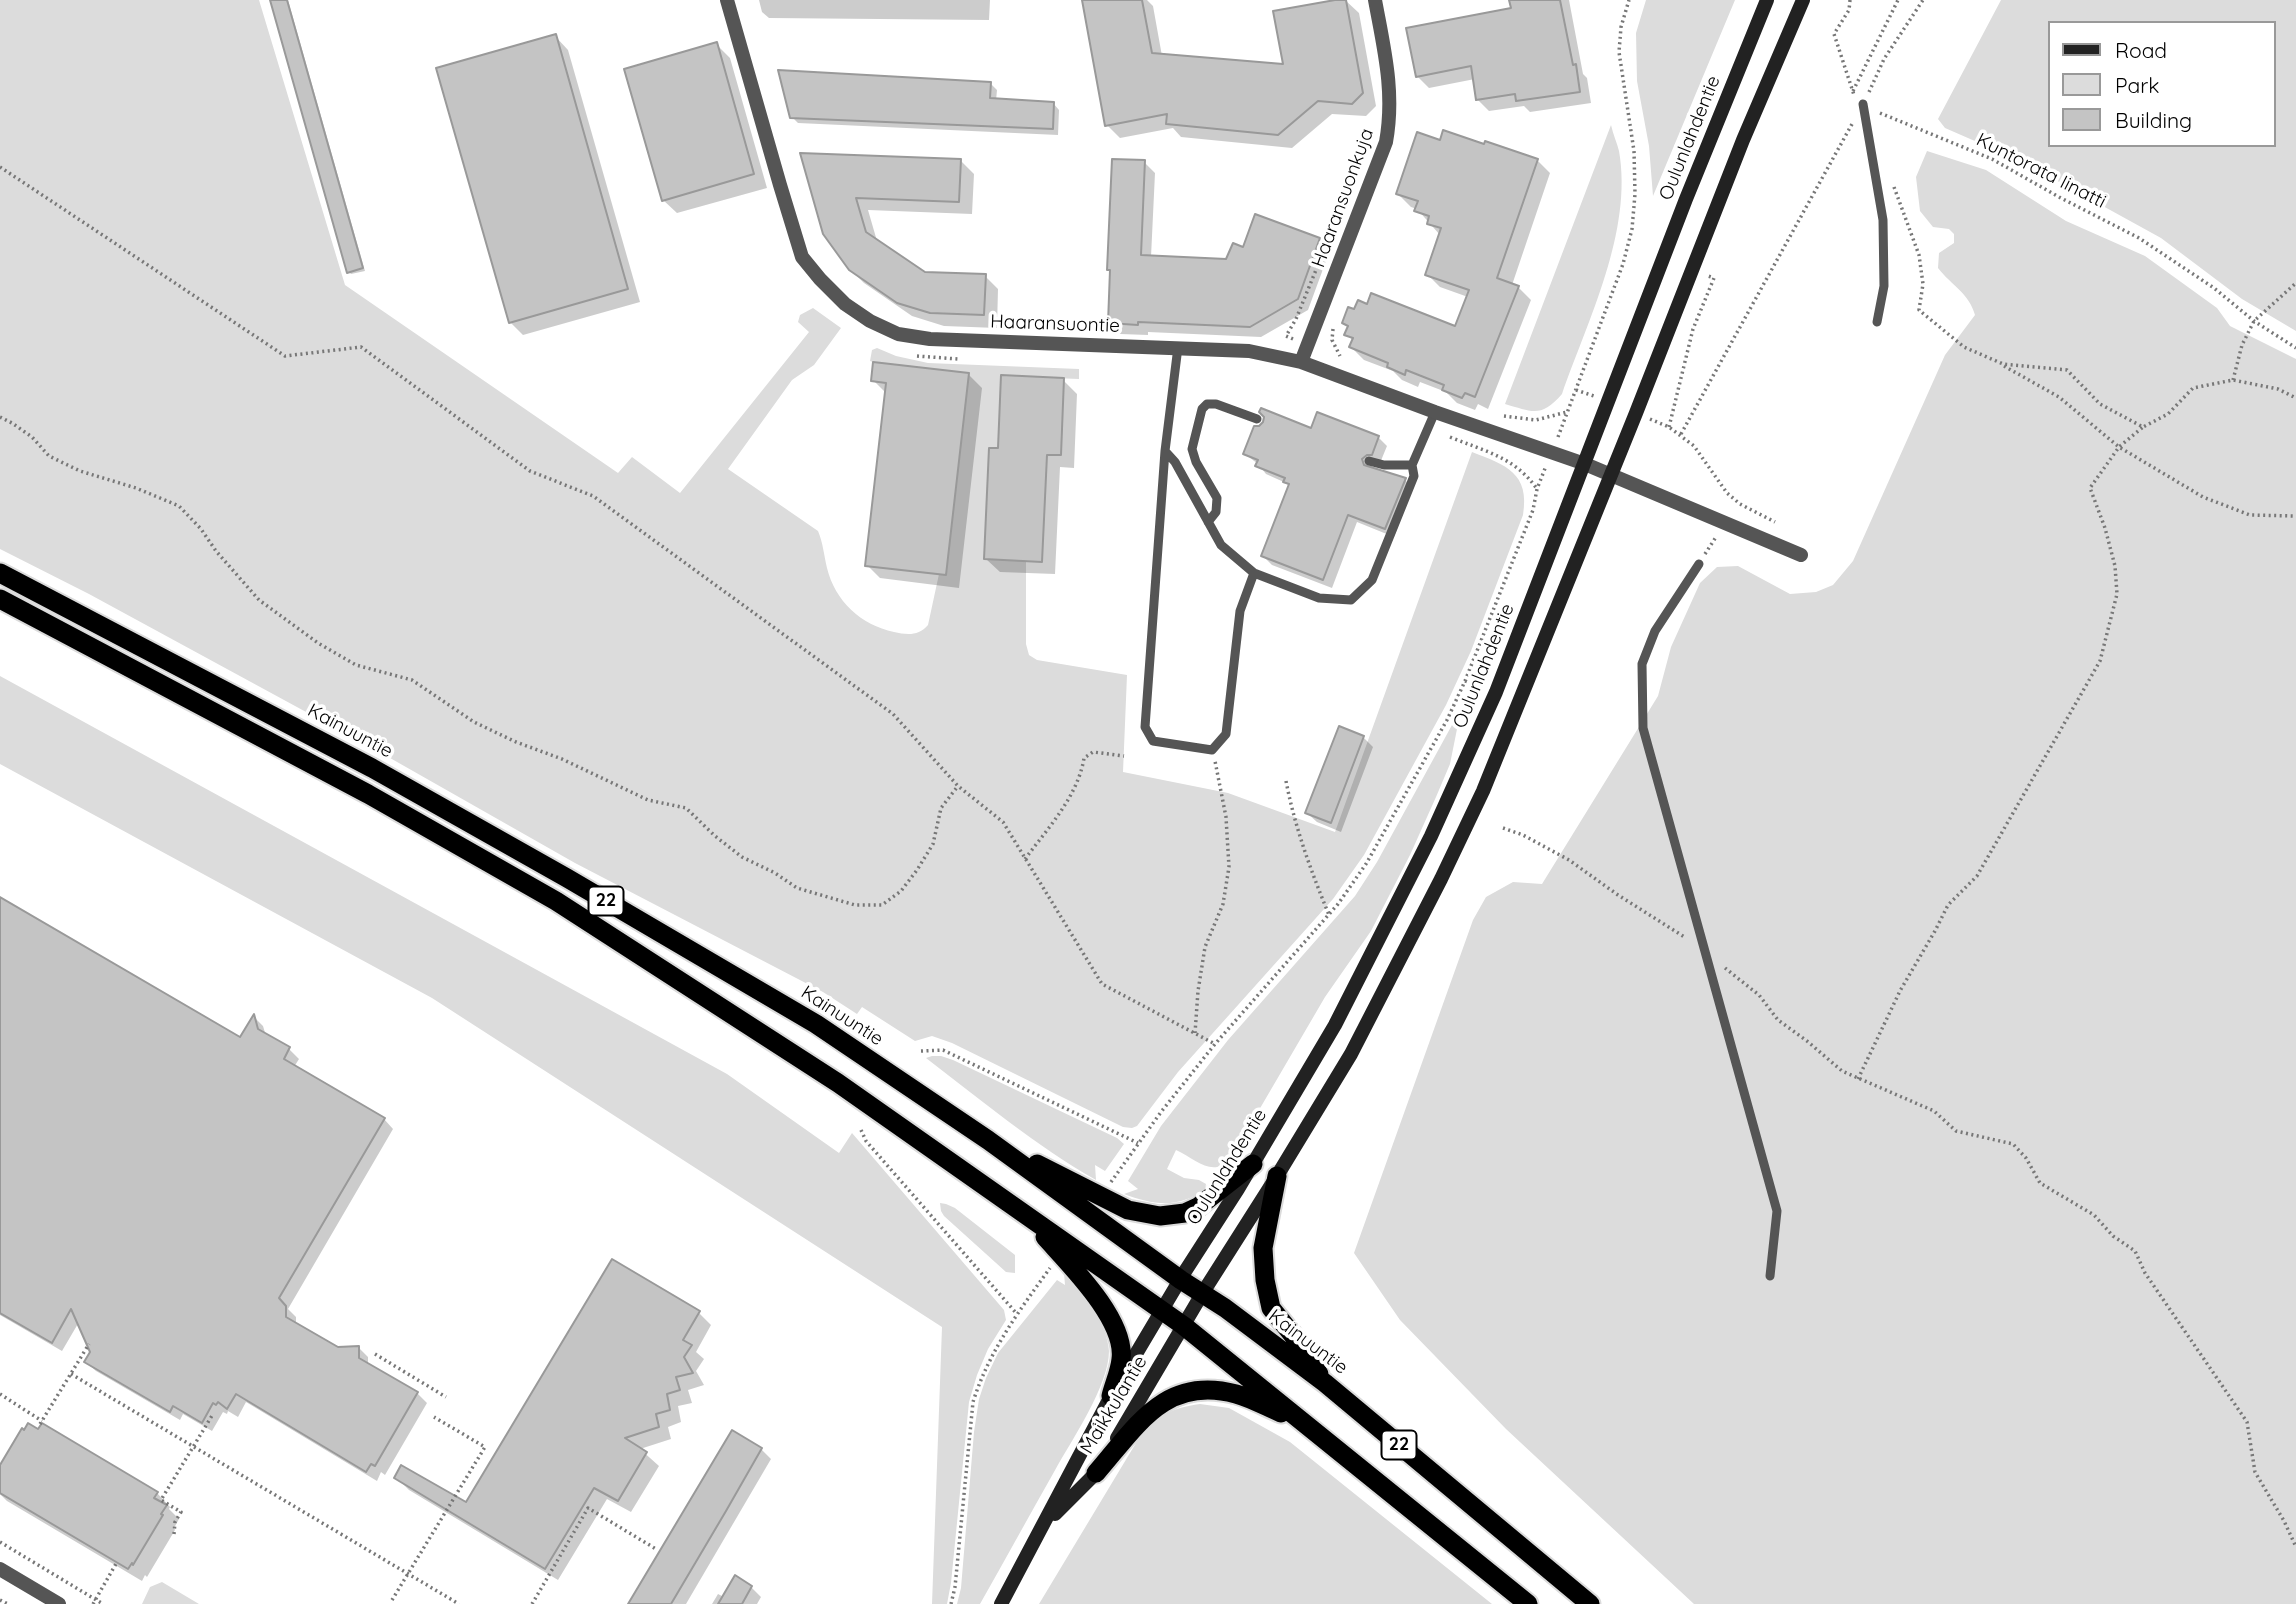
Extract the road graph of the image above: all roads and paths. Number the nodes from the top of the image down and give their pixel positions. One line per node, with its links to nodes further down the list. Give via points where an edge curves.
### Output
1 (727, 0): 21 (street, Haaransuontie, via 802,257 845,304 898,334 930,339)
2 (1375, 0): 20 (street, Haaransuonkuja, via 1391,98 1386,142)
3 (1629, 0): 30 (path, via 1619,52 1634,151 1632,229)
4 (1767, 0): 41 (main road, Oulunlahdentie)
5 (1802, 0): 14 (main road)
6 (1898, 0): 8 (path)
7 (1923, 0): 9 (path, via 1884,59)
8 (1852, 93)
9 (1863, 104): 17 (path, Kuntorata Iinatti, via 1992,159 2139,237); 18 (lane, via 1883,219 1884,286); 36 (path)
10 (1371, 124): 11 (path)
11 (1361, 157)
12 (0, 167): 57 (path, via 285,356 361,347 530,471 593,496 893,715)
13 (1321, 259): 20 (path, via 1286,336)
14 (1692, 270): 36 (path, via 1714,278 1693,330 1669,427); 43 (main road)
15 (2296, 283): 17 (path)
16 (1919, 310): 26 (path, via 1964,347)
17 (2254, 321): 22 (path, Kuntorata Iinatti); 27 (path)
18 (1877, 322)
19 (1334, 323): 20 (path, via 1332,340 1340,356)
20 (1308, 344): 25 (street, Haaransuonkuja)
21 (1178, 347): 25 (street, Haaransuontie, via 1249,351); 38 (lane)
22 (2296, 348)
23 (907, 354): 24 (path)
24 (968, 359)
25 (1301, 362): 29 (street, Haaransuontie)
26 (2003, 365): 34 (path, via 2067,370 2100,404); 37 (path, via 2059,397)
27 (2233, 380): 28 (path, via 2278,389); 34 (path, via 2193,388 2168,414)
28 (2296, 398)
29 (1435, 412): 35 (lane); 39 (street, Haaransuontie)
30 (1567, 412): 31 (path, via 1535,419); 39 (path)
31 (1499, 415)
32 (0, 417): 57 (path, via 69,466 179,506 259,600 317,643 356,665 412,680 474,722 623,789 686,808 742,857 797,888 855,905 882,905 901,891 917,870 933,844 941,808)
33 (1257, 419): 46 (lane, via 1216,404 1202,409 1192,449 1217,498 1216,512)
34 (2143, 427): 37 (path)
35 (1428, 429): 42 (lane); 44 (path, via 1516,465)
36 (1681, 434): 47 (path, via 1727,493)
37 (2119, 447): 45 (path, via 2203,497 2250,515); 65 (path, via 2090,488 2115,566 2117,594 2100,661 1977,876 1948,905)
38 (1165, 451): 46 (lane); 54 (lane, via 1145,727 1153,741)
39 (1552, 452): 41 (street, Haaransuontie); 44 (path)
40 (1369, 461): 42 (lane)
41 (1585, 464): 43 (street, Haaransuontie); 69 (main road, Oulunlahdentie, via 1496,692 1432,836 1335,1024)
42 (1412, 465): 52 (lane, via 1414,477 1372,580 1351,600 1319,598)
43 (1612, 474): 48 (street, Haaransuontie); 70 (main road, via 1483,791 1351,1054)
44 (1536, 489): 60 (path, via 1533,510 1447,720 1366,864)
45 (2296, 516)
46 (1208, 522): 52 (lane, via 1221,545)
47 (1775, 522)
48 (1725, 524): 49 (street, Haaransuontie); 50 (path)
49 (1801, 555)
50 (1699, 564): 61 (lane, via 1655,631 1642,664 1643,728)
51 (0, 573): 67 (highway, Kainuuntie / 22, via 372,768 567,878 816,1024)
52 (1254, 573): 54 (lane, via 1240,611 1226,734)
53 (0, 599): 72 (highway, 22, via 368,794 556,901 838,1083)
54 (1212, 750): 62 (path, via 1226,817 1229,867 1223,904 1205,947)
55 (1124, 756): 59 (path, via 1093,752 1084,758 1081,776)
56 (1286, 781): 60 (path, via 1293,817)
57 (958, 786): 59 (path, via 1003,822)
58 (1503, 828): 61 (path, via 1569,860)
59 (1025, 859): 62 (path, via 1102,984)
60 (1329, 915): 63 (path)
61 (1707, 954): 65 (path, via 1759,995 1777,1020); 74 (lane, via 1777,1211)
62 (1195, 1033): 63 (path)
63 (1215, 1044): 68 (path)
64 (921, 1051): 68 (path, via 943,1050)
65 (1858, 1079): 95 (path, via 1934,1111 1956,1130 2013,1144 2040,1183 2094,1215 2135,1251 2145,1273 2247,1422 2255,1472)
66 (861, 1130): 78 (path, via 874,1151)
67 (988, 1140): 69 (highway, via 1128,1210 1160,1216 1198,1207); 75 (highway, Kainuuntie / 22)
68 (1138, 1143): 71 (path)
69 (1253, 1164): 75 (main road, Oulunlahdentie)
70 (1277, 1176): 76 (main road); 83 (highway, via 1263,1248 1271,1308)
71 (1110, 1184)
72 (1024, 1213): 77 (highway, 22); 85 (highway, via 1086,1283 1117,1334 1121,1359)
73 (1050, 1268): 78 (path)
74 (1770, 1276)
75 (1181, 1280): 76 (highway, Kainuuntie / 22); 77 (main road, Oulunlahdentie)
76 (1202, 1294): 79 (main road, Maikkulantie); 83 (highway, Kainuuntie / 22)
77 (1163, 1311): 79 (highway, 22); 85 (main road, Maikkulantie)
78 (1017, 1314): 108 (path, via 981,1376 974,1402)
79 (1184, 1326): 89 (highway, 22); 91 (main road, Maikkulantie)
80 (89, 1344): 82 (path)
81 (375, 1354): 86 (path)
82 (71, 1374): 84 (path, via 41,1422); 90 (path)
83 (1325, 1383): 111 (highway, Kainuuntie / 22)
84 (0, 1394)
85 (1111, 1396): 92 (main road, Maikkulantie)
86 (446, 1397)
87 (213, 1413): 90 (path)
88 (434, 1417): 99 (path, via 485,1447)
89 (1308, 1424): 91 (highway, via 1237,1394 1185,1391 1164,1401 1139,1423); 110 (highway, 22)
90 (194, 1446): 93 (path, via 161,1500 181,1512); 99 (path)
91 (1096, 1473): 92 (main road, Maikkulantie)
92 (1045, 1525): 109 (main road, Maikkulantie)
93 (174, 1534)
94 (0, 1542): 102 (path)
95 (2296, 1547)
96 (656, 1549): 107 (path, via 588,1508)
97 (117, 1562): 102 (path)
98 (0, 1569): 104 (street)
99 (408, 1573): 101 (path); 106 (path)
100 (0, 1600): 103 (path)
101 (392, 1600)
102 (94, 1602): 105 (path)
103 (8, 1604)
104 (59, 1604)
105 (103, 1604)
106 (459, 1604)
107 (532, 1604)
108 (951, 1604)
109 (1001, 1604)
110 (1528, 1604)
111 (1590, 1604)

